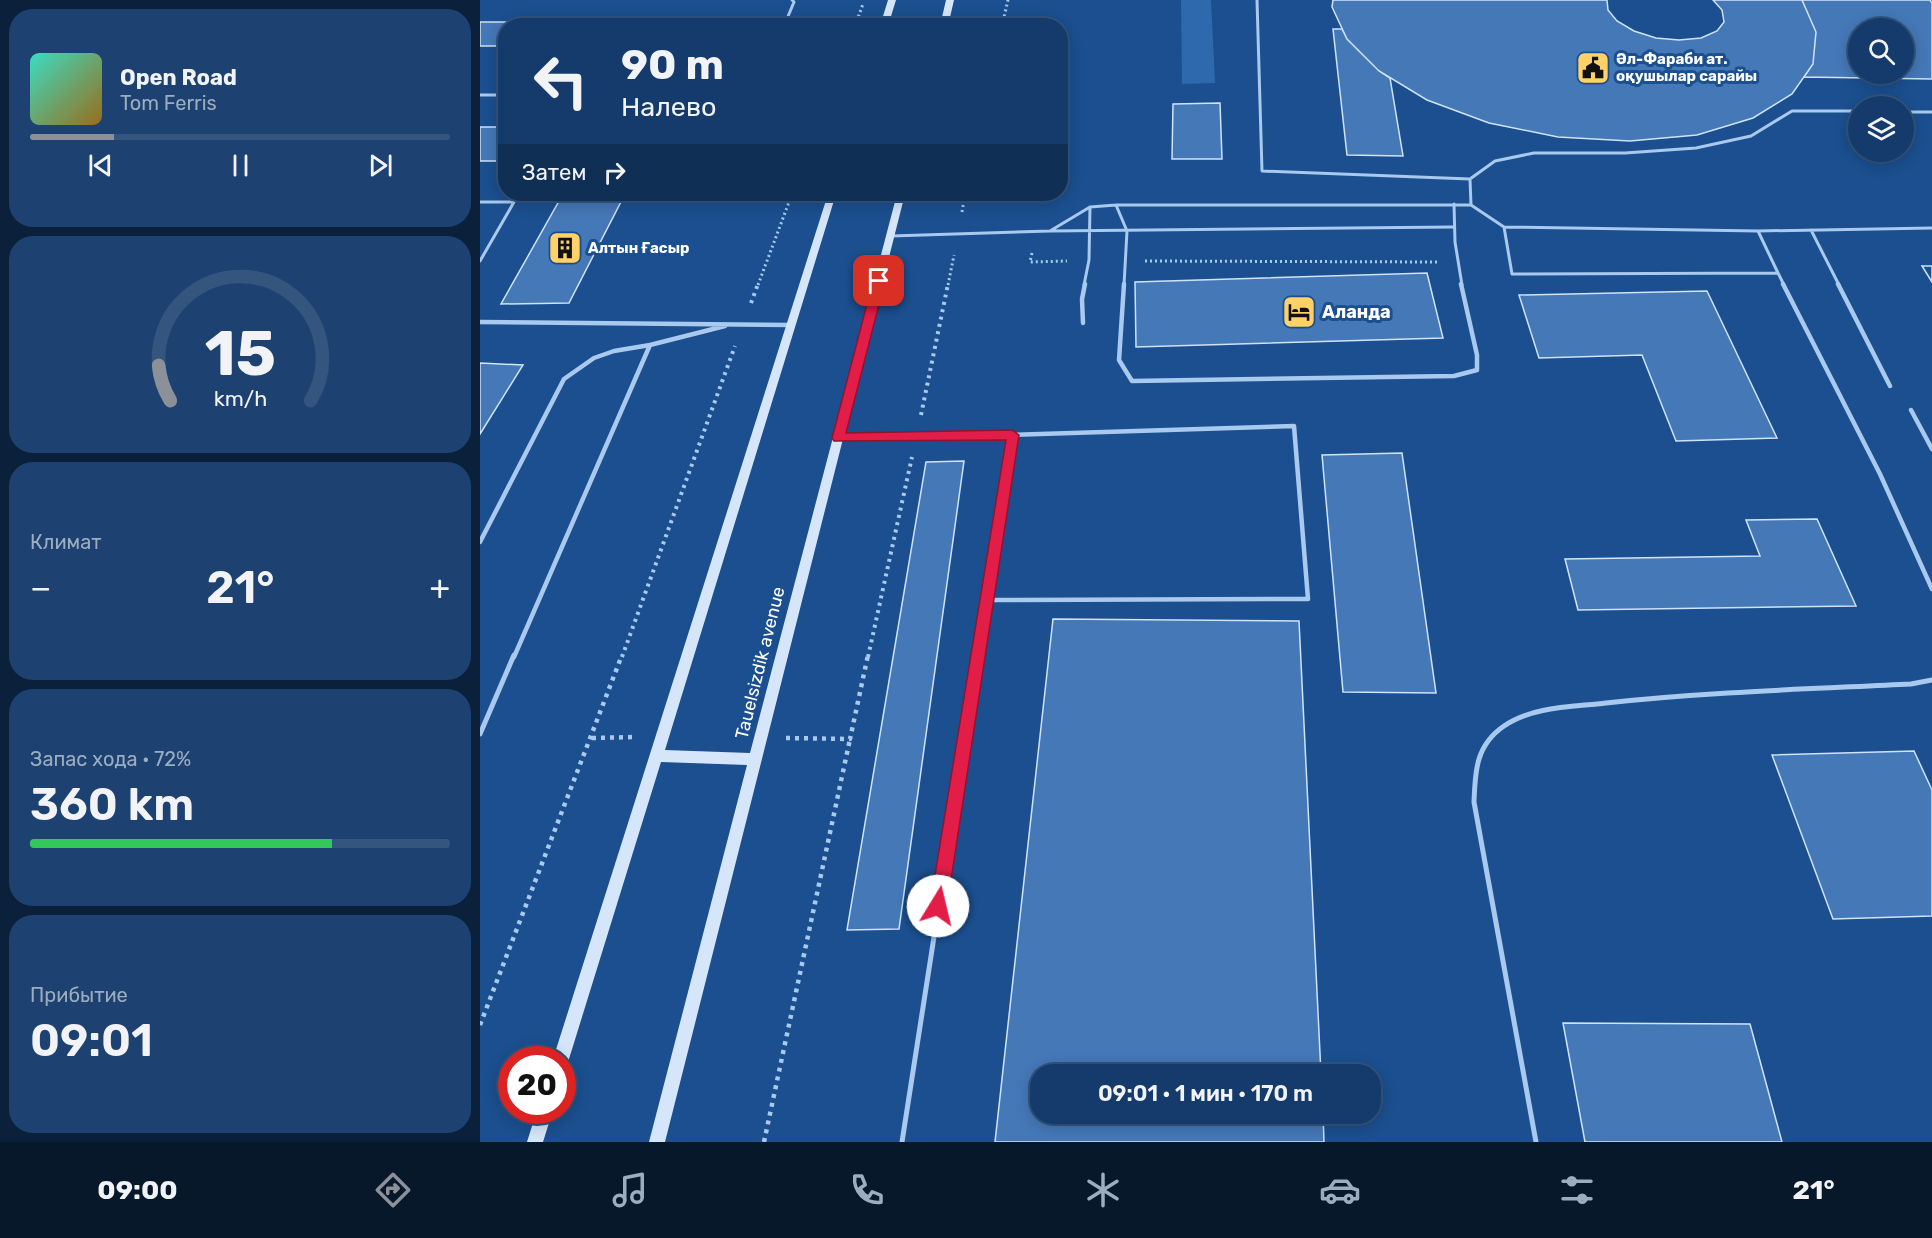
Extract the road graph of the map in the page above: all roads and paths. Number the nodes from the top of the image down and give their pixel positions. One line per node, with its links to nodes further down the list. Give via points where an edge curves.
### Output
1 (792, 0): 7 (lane)
2 (865, 0): 8 (path)
3 (892, 0): 9 (main road)
4 (950, 0): 10 (main road)
5 (1008, 0): 11 (path)
6 (1257, 0): 17 (lane, via 1262,171)
7 (787, 18)
8 (858, 18)
9 (886, 18)
10 (946, 18)
11 (1004, 18)
12 (480, 95): 13 (lane)
13 (498, 95)
14 (1848, 111): 17 (lane, via 1792,111 1752,136 1696,148 1534,153 1495,161)
15 (1914, 112): 16 (lane)
16 (1932, 112)
17 (1470, 179): 25 (lane)
18 (789, 201): 47 (path)
19 (830, 201): 45 (main road)
20 (899, 201): 37 (main road, Tauelsizdik avenue)
21 (964, 201): 36 (path)
22 (480, 202): 39 (lane, via 514,202)
23 (1116, 204): 24 (lane); 26 (lane); 33 (lane)
24 (1454, 204): 25 (lane); 27 (lane)
25 (1471, 205): 28 (lane)
26 (1090, 207): 31 (lane); 32 (lane)
27 (1453, 227): 33 (lane); 41 (lane)
28 (1504, 227): 34 (lane); 42 (lane, via 1512,274)
29 (1932, 228): 30 (lane)
30 (1810, 230): 34 (lane); 49 (lane)
31 (1050, 231): 32 (lane); 35 (lane)
32 (1089, 231): 33 (lane); 38 (lane)
33 (1127, 231): 40 (lane)
34 (1758, 231): 42 (lane)
35 (1035, 232): 36 (lane); 38 (path, via 1030,262)
36 (959, 234): 37 (lane); 52 (path)
37 (891, 236): 53 (main road, Tauelsizdik avenue)
38 (1089, 260): 44 (lane, via 1082,299)
39 (480, 261)
40 (1126, 261): 41 (path); 41 (lane, via 1119,360 1132,381 1454,376 1477,370 1478,355)
41 (1457, 262)
42 (1778, 273): 56 (lane, via 1880,474)
43 (480, 322): 46 (lane)
44 (1083, 323)
45 (791, 325): 47 (lane); 60 (main road)
46 (725, 326): 47 (lane); 48 (lane)
47 (742, 326): 62 (path)
48 (650, 345): 55 (lane, via 604,353 581,363 564,379); 59 (lane)
49 (1890, 386)
50 (1911, 410): 54 (lane)
51 (1012, 435): 52 (lane); 57 (lane); 57 (lane, via 1294,426 1308,600)
52 (916, 436): 53 (lane); 63 (path)
53 (838, 438): 61 (main road, Tauelsizdik avenue)
54 (1932, 449)
55 (480, 542)
56 (1932, 589)
57 (986, 600): 72 (lane)
58 (1932, 680): 73 (lane, via 1633,700 1541,712 1505,725 1489,740 1475,758 1474,802)
59 (480, 734)
60 (662, 737): 62 (path); 64 (main road)
61 (761, 737): 63 (path); 65 (main road, Tauelsizdik avenue)
62 (592, 738): 66 (path)
63 (850, 739): 71 (path)
64 (657, 756): 65 (main road); 67 (main road)
65 (756, 759): 70 (main road, Tauelsizdik avenue)
66 (480, 1025)
67 (565, 1046)
68 (541, 1124): 69 (main road)
69 (535, 1142)
70 (657, 1142)
71 (764, 1142)
72 (902, 1142)
73 (1536, 1142)

